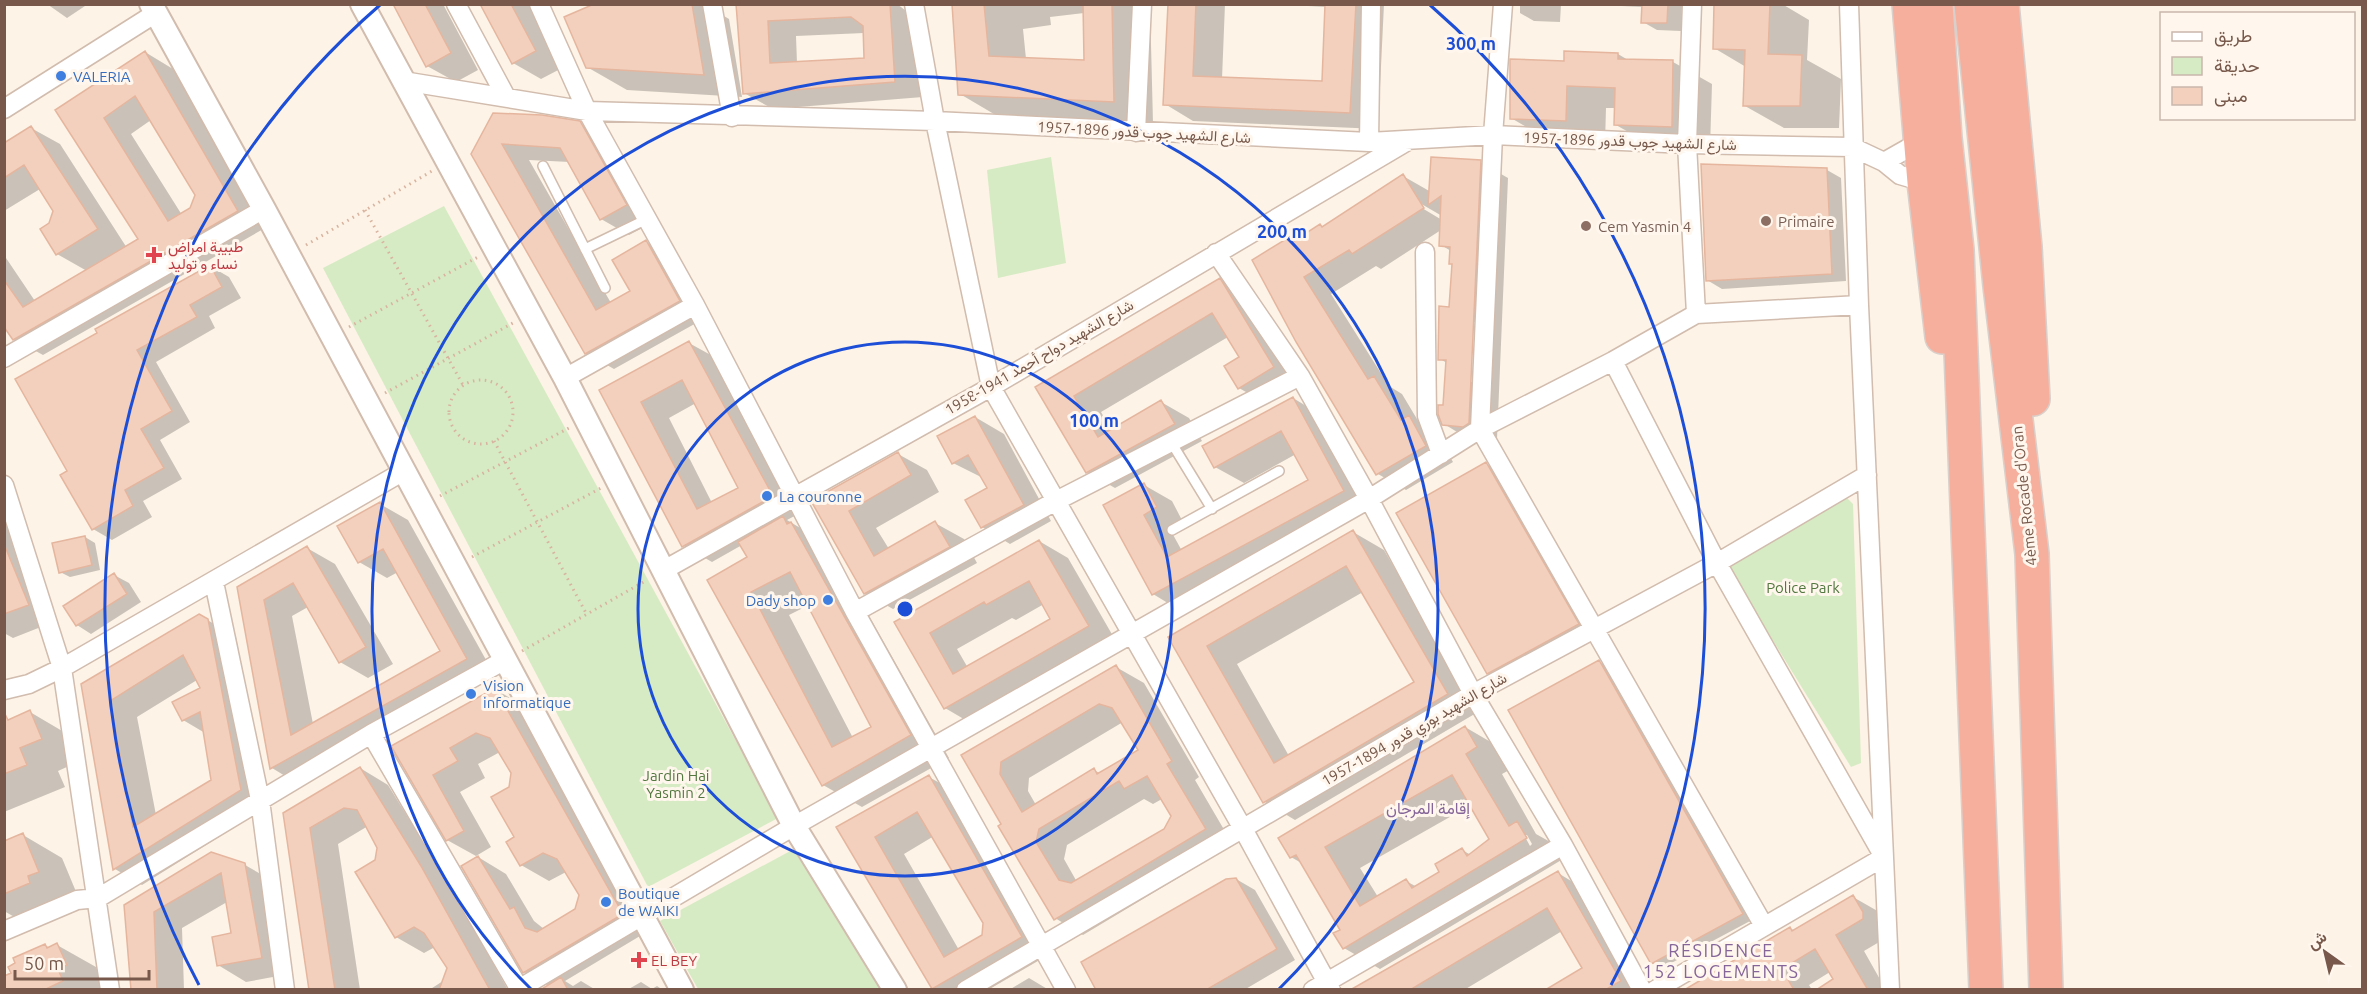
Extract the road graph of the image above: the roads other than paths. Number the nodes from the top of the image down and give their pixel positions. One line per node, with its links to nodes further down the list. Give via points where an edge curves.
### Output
1 (362, 4): 16 (street)
2 (456, 4): 17 (street)
3 (539, 4): 19 (street)
4 (712, 4): 20 (street)
5 (914, 4): 21 (street)
6 (1142, 4): 22 (street)
7 (1371, 4): 26 (street)
8 (1503, 4): 23 (street)
9 (1692, 4): 27 (street)
10 (1849, 4): 28 (street)
11 (1909, 4): 25 (highway)
12 (1936, 4): 60 (highway, via 1957,250)
13 (1971, 4): 58 (highway, 4ème Rocade d'Oran)
14 (2002, 4): 58 (highway, via 2025,247 2033,383)
15 (153, 9): 18 (street); 32 (street)
16 (403, 81): 17 (street, شارع الشهيد جوب قدور 1896-1957); 44 (street)
17 (505, 95): 19 (street, شارع الشهيد جوب قدور 1896-1957)
18 (4, 109)
19 (587, 111): 20 (street, شارع الشهيد جوب قدور 1896-1957); 33 (street)
20 (732, 117): 21 (street, شارع الشهيد جوب قدور 1896-1957)
21 (935, 121): 22 (street, شارع الشهيد جوب قدور 1896-1957); 45 (street)
22 (1136, 132): 26 (street, شارع الشهيد جوب قدور 1896-1957)
23 (1493, 135): 24 (street, شارع الشهيد جوب قدور 1896-1957); 27 (street, شارع الشهيد جوب قدور 1896-1957); 46 (street)
24 (1411, 139): 26 (street, شارع الشهيد جوب قدور 1896-1957); 36 (street, شارع الشهيد دواح أحمد 1941-1958)
25 (1921, 141): 29 (street); 31 (highway)
26 (1369, 142)
27 (1687, 144): 28 (street, شارع الشهيد جوب قدور 1896-1957); 40 (street)
28 (1852, 147): 29 (street, شارع الشهيد جوب قدور 1896-1957); 38 (street)
29 (1884, 162): 31 (street, شارع الشهيد جوب قدور 1896-1957, via 1900,175)
30 (543, 166): 34 (lane)
31 (1924, 182): 60 (highway)
32 (264, 209): 41 (street); 49 (street)
33 (647, 219): 34 (lane); 39 (street)
34 (585, 249): 37 (lane)
35 (1425, 252): 48 (street, via 1427,416)
36 (1216, 253): 43 (street); 45 (street, شارع الشهيد دواح أحمد 1941-1958)
37 (605, 288)
38 (1859, 304): 40 (street); 51 (street)
39 (695, 305): 44 (street); 53 (street)
40 (1696, 315): 42 (street)
41 (4, 358)
42 (1613, 361): 46 (street); 59 (street)
43 (1300, 376): 47 (street); 54 (street)
44 (566, 378): 61 (street)
45 (991, 387): 53 (street, شارع الشهيد دواح أحمد 1941-1958); 55 (street)
46 (1480, 429): 48 (street); 64 (street)
47 (1171, 442): 55 (street); 56 (lane)
48 (1441, 454): 54 (street)
49 (404, 471): 62 (street); 66 (street)
50 (1279, 471): 56 (lane)
51 (1867, 475): 59 (street, شارع الشهيد بوري قدور 1894-1957); 76 (street)
52 (4, 485): 67 (street)
53 (794, 496): 61 (street, شارع الشهيد دواح أحمد 1941-1958); 63 (street)
54 (1369, 499): 65 (street); 69 (street)
55 (1054, 502): 63 (street); 65 (street)
56 (1212, 509): 57 (lane)
57 (1172, 531)
58 (2032, 554): 94 (highway, 4ème Rocade d'Oran)
59 (1717, 562): 64 (street, شارع الشهيد بوري قدور 1894-1957); 76 (street)
60 (1970, 562): 93 (highway)
61 (664, 570): 73 (street)
62 (214, 582): 67 (street); 72 (street)
63 (855, 612): 71 (street)
64 (1594, 627): 69 (street, شارع الشهيد بوري قدور 1894-1957); 79 (street)
65 (1131, 636): 71 (street); 74 (street)
66 (505, 660): 70 (street); 78 (street)
67 (62, 668): 68 (street, via 29,684); 77 (street)
68 (4, 690)
69 (1473, 694): 74 (street, شارع الشهيد بوري قدور 1894-1957); 75 (street)
70 (371, 734): 72 (street); 83 (street)
71 (933, 748): 73 (street); 81 (street)
72 (260, 800): 77 (street); 85 (street)
73 (794, 826): 78 (street); 87 (street)
74 (1242, 827): 81 (street, شارع الشهيد بوري قدور 1894-1957); 82 (street)
75 (1563, 845): 82 (street); 90 (street)
76 (1884, 857): 79 (street); 92 (street)
77 (98, 898): 80 (street, via 77,900); 84 (street)
78 (641, 916): 83 (street); 86 (street)
79 (1764, 926): 91 (street)
80 (4, 931)
81 (1042, 945): 88 (street, شارع الشهيد بوري قدور 1894-1957); 89 (street)
82 (1323, 987)
83 (518, 989)
84 (110, 990)
85 (285, 990)
86 (682, 990)
87 (895, 990)
88 (966, 990)
89 (1066, 990)
90 (1642, 990)
91 (1655, 990)
92 (1890, 990)
93 (1986, 990)
94 (2046, 990)

